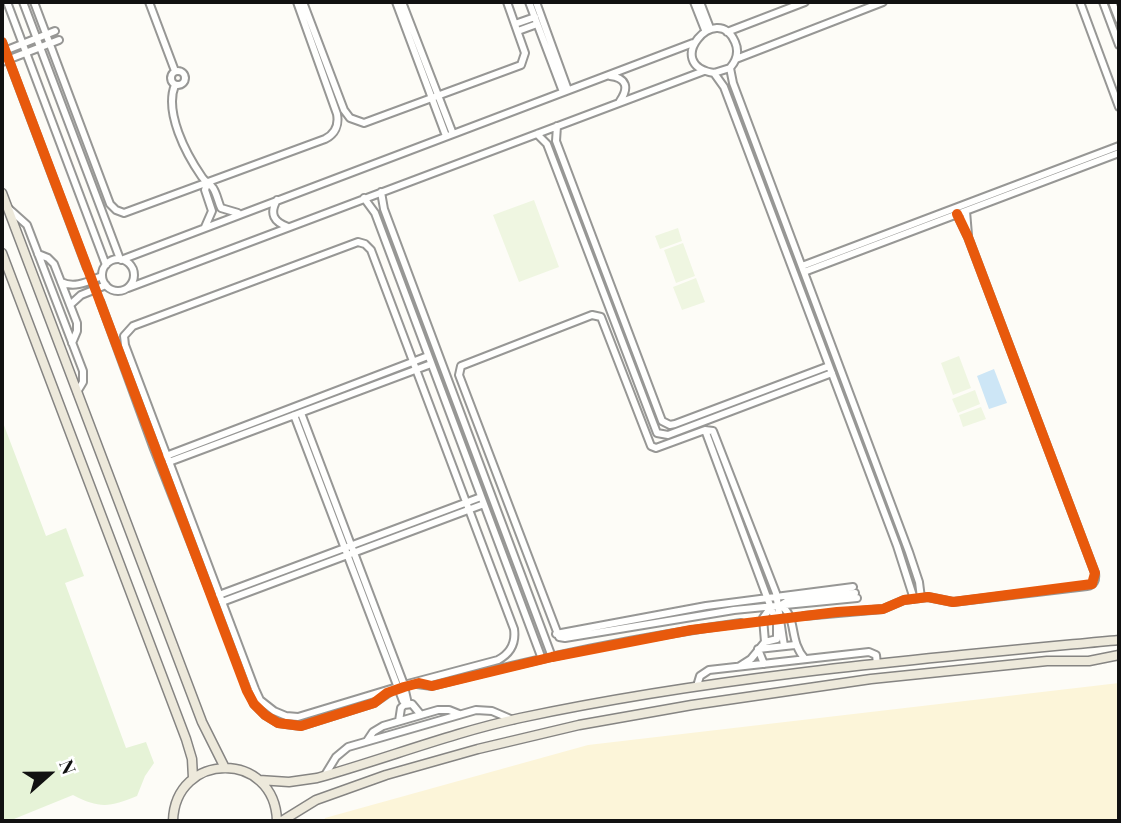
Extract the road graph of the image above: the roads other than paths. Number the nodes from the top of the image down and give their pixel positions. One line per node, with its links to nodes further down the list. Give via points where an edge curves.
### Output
1 (8, 2): 31 (street)
2 (23, 2): 26 (street)
3 (34, 2): 25 (street)
4 (149, 2): 39 (street)
5 (297, 2): 55 (street, via 337,114 336,129 325,139)
6 (303, 2): 45 (street, via 350,118 369,122)
7 (396, 2): 45 (street)
8 (402, 2): 45 (street)
9 (507, 2): 21 (street)
10 (529, 2): 20 (street)
11 (536, 2): 44 (street)
12 (694, 2): 22 (street)
13 (701, 2): 22 (street)
14 (805, 2): 24 (street)
15 (883, 2): 36 (street)
16 (1080, 2): 47 (street)
17 (1103, 2): 32 (street)
18 (1112, 2): 19 (street)
19 (1119, 20)
20 (536, 21): 21 (street); 44 (street)
21 (516, 28): 45 (street, via 525,53 521,65)
22 (708, 29): 24 (street); 30 (street)
23 (55, 32): 25 (street)
24 (727, 32): 36 (street, via 736,44)
25 (47, 35): 26 (street); 29 (street)
26 (37, 38): 31 (street); 33 (street)
27 (58, 40): 29 (street)
28 (2, 41): 34 (street)
29 (50, 43): 33 (street); 55 (street, via 113,208 128,213)
30 (694, 43): 40 (street, via 695,62); 42 (street)
31 (23, 44): 34 (street); 35 (street)
32 (1119, 45)
33 (40, 47): 35 (street); 72 (street)
34 (3, 51): 37 (street)
35 (27, 52): 37 (street); 73 (street)
36 (736, 59): 38 (street)
37 (5, 60): 74 (street)
38 (730, 68): 41 (street); 51 (street)
39 (175, 71): 43 (street, via 171,78); 43 (street, via 186,79)
40 (704, 71): 41 (street); 46 (street)
41 (714, 73): 53 (street)
42 (608, 75): 44 (street); 46 (street, via 626,84)
43 (175, 85): 55 (street, via 173,114 188,154)
44 (566, 91): 50 (street)
45 (435, 98): 50 (street)
46 (619, 103): 48 (street)
47 (1119, 107)
48 (557, 126): 49 (street); 56 (street, via 556,141)
49 (537, 134): 58 (street); 59 (street, via 545,141)
50 (449, 135): 61 (street)
51 (757, 146): 53 (street); 75 (street)
52 (1119, 146): 75 (street)
53 (747, 149): 87 (street)
54 (1119, 153): 64 (street)
55 (207, 184): 62 (street, via 205,190)
56 (575, 191): 59 (street); 93 (street)
57 (2, 192): 63 (main road)
58 (381, 192): 60 (street); 77 (street)
59 (566, 195): 94 (street)
60 (364, 198): 68 (street); 79 (street, via 375,213)
61 (277, 200): 65 (street); 68 (street, via 273,216)
62 (214, 202): 65 (street); 67 (street)
63 (7, 207): 71 (street, via 26,223); 92 (main road)
64 (966, 211): 66 (street); 69 (street)
65 (240, 214): 67 (street)
66 (957, 214): 69 (street); 75 (street)
67 (205, 227): 72 (street)
68 (289, 227): 82 (street)
69 (968, 237): 113 (street, via 1096,579 1087,586 953,602)
70 (2, 253): 143 (main road, via 186,739)
71 (38, 254): 78 (street, via 52,262); 88 (street)
72 (120, 260): 73 (street); 82 (street, via 133,271)
73 (106, 265): 76 (street)
74 (87, 268)
75 (803, 269): 86 (street)
76 (103, 276): 80 (street); 81 (street)
77 (410, 279): 79 (street); 96 (street)
78 (60, 281): 80 (street); 85 (street)
79 (401, 283): 89 (street)
80 (77, 285): 83 (street)
81 (106, 285): 82 (street, via 116,291); 83 (street)
82 (128, 288)
83 (81, 295): 85 (street)
84 (100, 301): 134 (street, via 254,704 278,723 301,726 374,703)
85 (70, 306): 88 (street, via 78,327)
86 (825, 329): 87 (street); 99 (street)
87 (816, 332): 91 (street)
88 (72, 343): 92 (street, via 83,374)
89 (430, 360): 90 (street); 97 (street)
90 (414, 366): 95 (street); 102 (street); 103 (street, via 371,250 360,242 146,321 128,329 124,342); 105 (street)
91 (830, 370): 98 (street); 100 (street); 101 (street)
92 (77, 392): 141 (main road, via 202,722)
93 (655, 402): 94 (street); 98 (street)
94 (645, 406): 101 (street)
95 (297, 414): 102 (street); 106 (street)
96 (462, 418): 97 (street); 109 (street)
97 (453, 422): 104 (street)
98 (665, 424): 101 (street)
99 (862, 426): 100 (street); 107 (street)
100 (853, 430): 108 (street)
101 (659, 435)
102 (222, 438): 103 (street)
103 (168, 459): 112 (street)
104 (483, 500): 105 (street); 110 (street)
105 (467, 506): 106 (street); 134 (street, via 514,629 513,644 498,660)
106 (349, 551): 112 (street); 134 (street)
107 (912, 560): 108 (street); 113 (street)
108 (903, 564): 113 (street)
109 (523, 579): 110 (street); 127 (street)
110 (513, 583): 128 (street)
111 (773, 597): 114 (street); 115 (street); 115 (street, via 855,593); 121 (street, via 714,432 705,430 651,446 602,318 590,316 461,366 459,375)
112 (221, 599): 134 (street, via 257,695 278,713 306,715)
113 (917, 599): 117 (street, via 883,609)
114 (754, 600): 116 (street); 119 (street)
115 (776, 606): 116 (street); 123 (street, via 763,618); 123 (street, via 778,636); 124 (street); 124 (street, via 790,615)
116 (754, 608): 120 (street)
117 (804, 615)
118 (741, 623): 127 (street)
119 (603, 624): 120 (street); 121 (street)
120 (603, 632): 121 (street, via 563,639)
121 (556, 634)
122 (1119, 640): 131 (main road)
123 (767, 641): 125 (street)
124 (790, 646): 125 (street); 129 (street)
125 (758, 649): 130 (street); 132 (street)
126 (1119, 655): 146 (main road, via 871,680 579,725 386,775 309,803)
127 (552, 657): 128 (street)
128 (542, 659): 134 (street, via 432,686)
129 (805, 659): 130 (street); 131 (street, via 871,652)
130 (764, 664): 132 (street)
131 (877, 664): 133 (main road)
132 (740, 666): 133 (street, via 707,670)
133 (697, 686): 138 (main road)
134 (401, 687): 135 (street)
135 (406, 704): 136 (street); 139 (street, via 400,709)
136 (421, 715): 137 (street, via 442,709); 139 (street)
137 (459, 715): 138 (street, via 484,709); 140 (street)
138 (513, 720): 142 (main road)
139 (399, 721): 140 (street, via 376,729)
140 (367, 741): 142 (street, via 341,751)
141 (225, 768): 143 (main road); 144 (main road)
142 (325, 775): 144 (main road, via 299,781)
143 (193, 778): 145 (main road, via 177,798)
144 (259, 780): 146 (main road, via 274,800)
145 (173, 821)
146 (280, 821)

